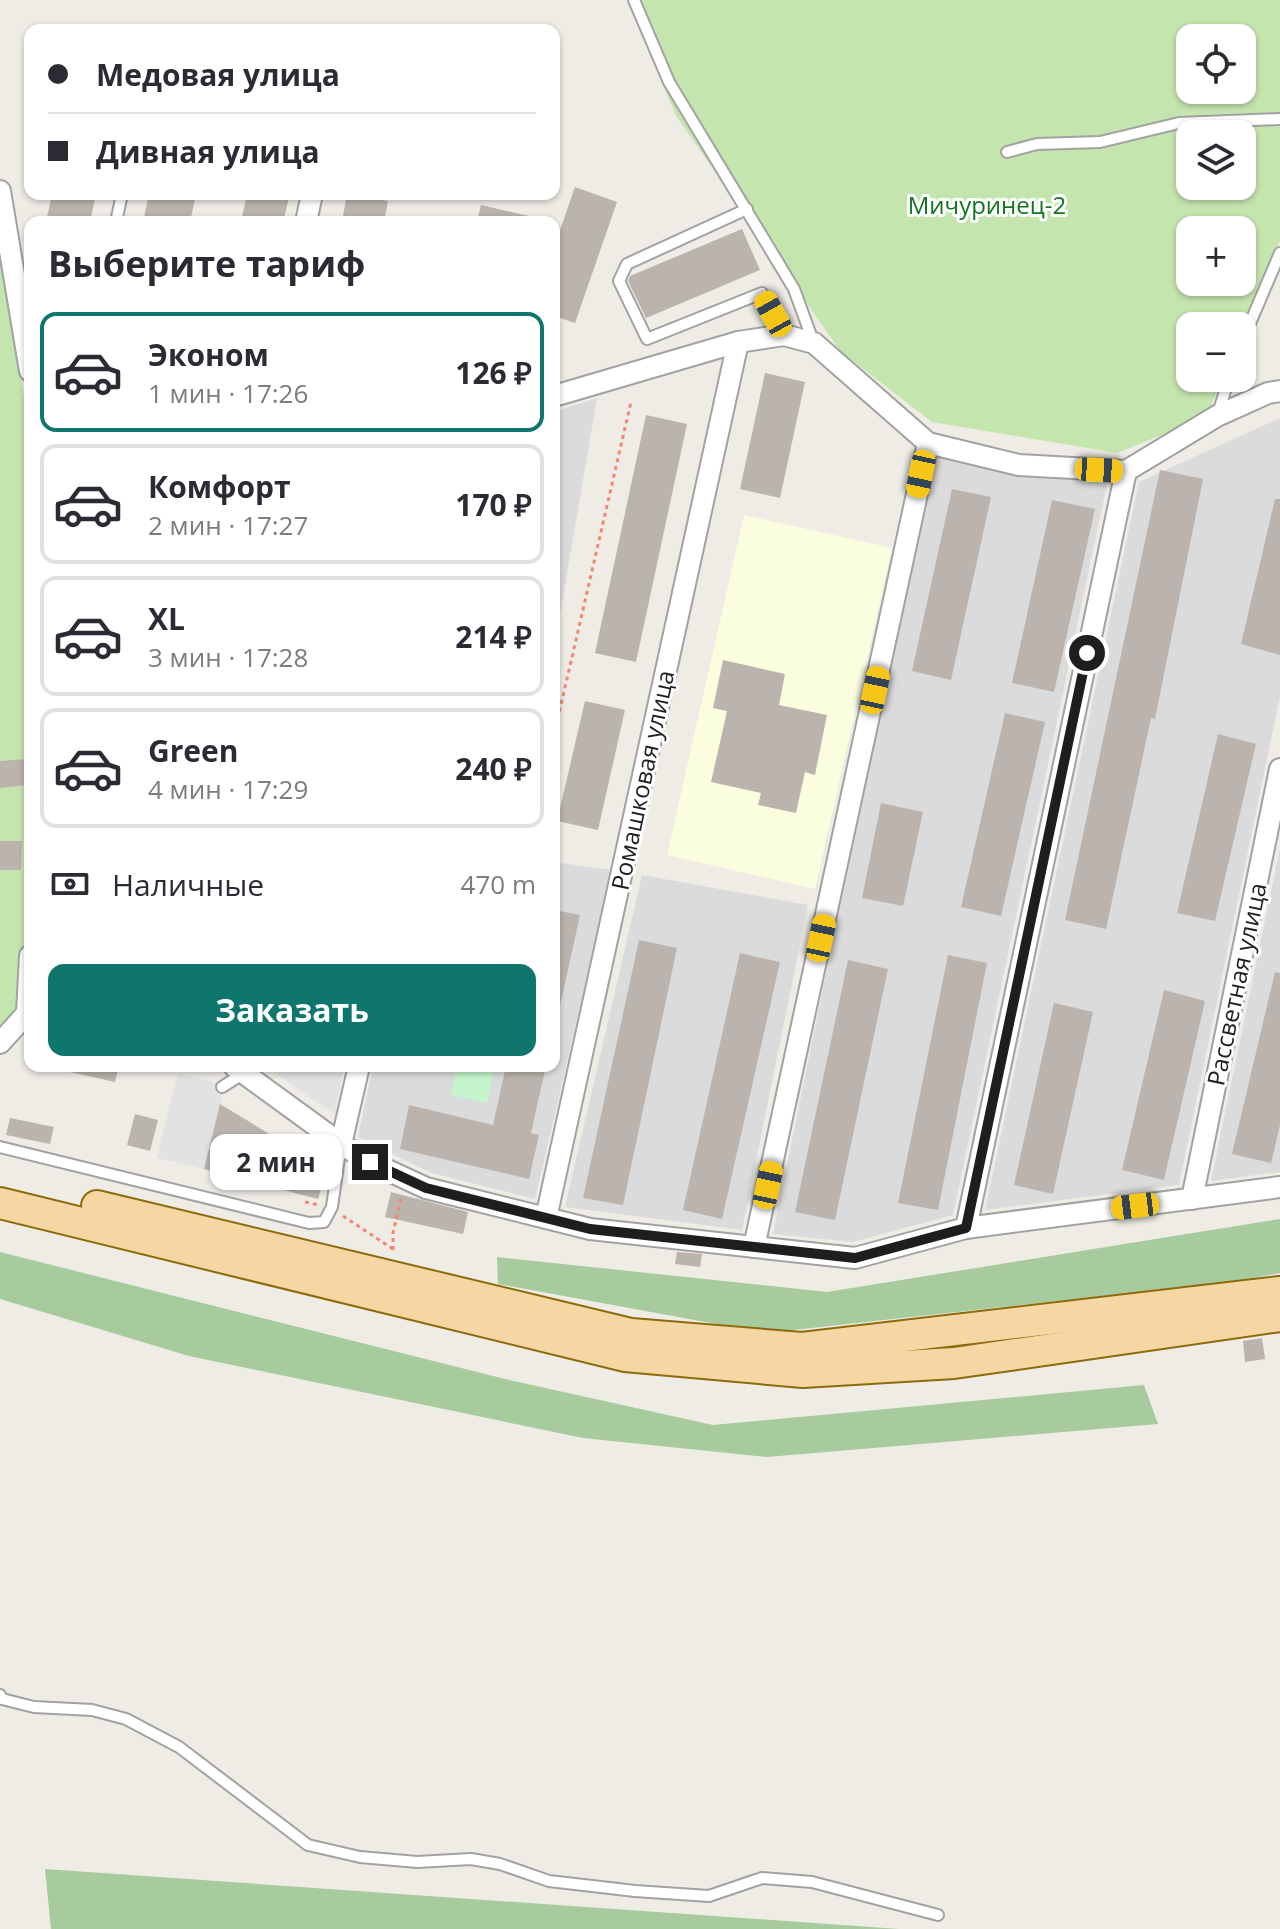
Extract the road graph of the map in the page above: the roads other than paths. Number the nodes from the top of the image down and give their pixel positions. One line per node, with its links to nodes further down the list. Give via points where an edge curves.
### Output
1 (634, 0): 5 (lane, via 669,82)
2 (1280, 119): 3 (lane, via 1179,123 1100,142 1037,144)
3 (1007, 152)
4 (0, 191): 7 (street)
5 (747, 209): 10 (lane, via 627,264 619,281 647,339 762,293); 12 (lane, via 794,289)
6 (1280, 253): 9 (lane)
7 (21, 266): 8 (street)
8 (24, 301)
9 (1255, 312)
10 (784, 335): 11 (street); 12 (street)
11 (738, 342): 15 (street); 31 (street, Ромашковая улица)
12 (814, 343): 17 (street)
13 (1280, 391): 16 (street)
14 (1225, 392): 16 (lane)
15 (560, 394)
16 (1217, 416): 18 (street)
17 (928, 443): 18 (street, via 1019,465); 33 (street)
18 (1126, 471): 32 (street)
19 (1280, 769): 30 (street, Рассветная улица)
20 (24, 1016): 21 (street)
21 (0, 1043)
22 (236, 1072): 25 (lane)
23 (243, 1072): 26 (street)
24 (358, 1072): 26 (street)
25 (222, 1087)
26 (341, 1144): 27 (lane, via 332,1207 324,1222 309,1223); 31 (street, via 426,1188)
27 (0, 1147)
28 (1280, 1187): 30 (street)
29 (1, 1199): 34 (main road, via 631,1334 802,1348); 35 (main road, via 625,1356 803,1372 954,1363)
30 (1192, 1199): 32 (street)
31 (546, 1218): 33 (street, via 590,1229)
32 (966, 1228): 33 (street, via 855,1258)
33 (754, 1247)
34 (1280, 1292)
35 (1280, 1316)
36 (0, 1695): 37 (lane, via 34,1707 92,1710 126,1719 179,1747 308,1845 417,1862 471,1859 549,1881 635,1891 709,1896 762,1878 812,1882)
37 (938, 1915)

